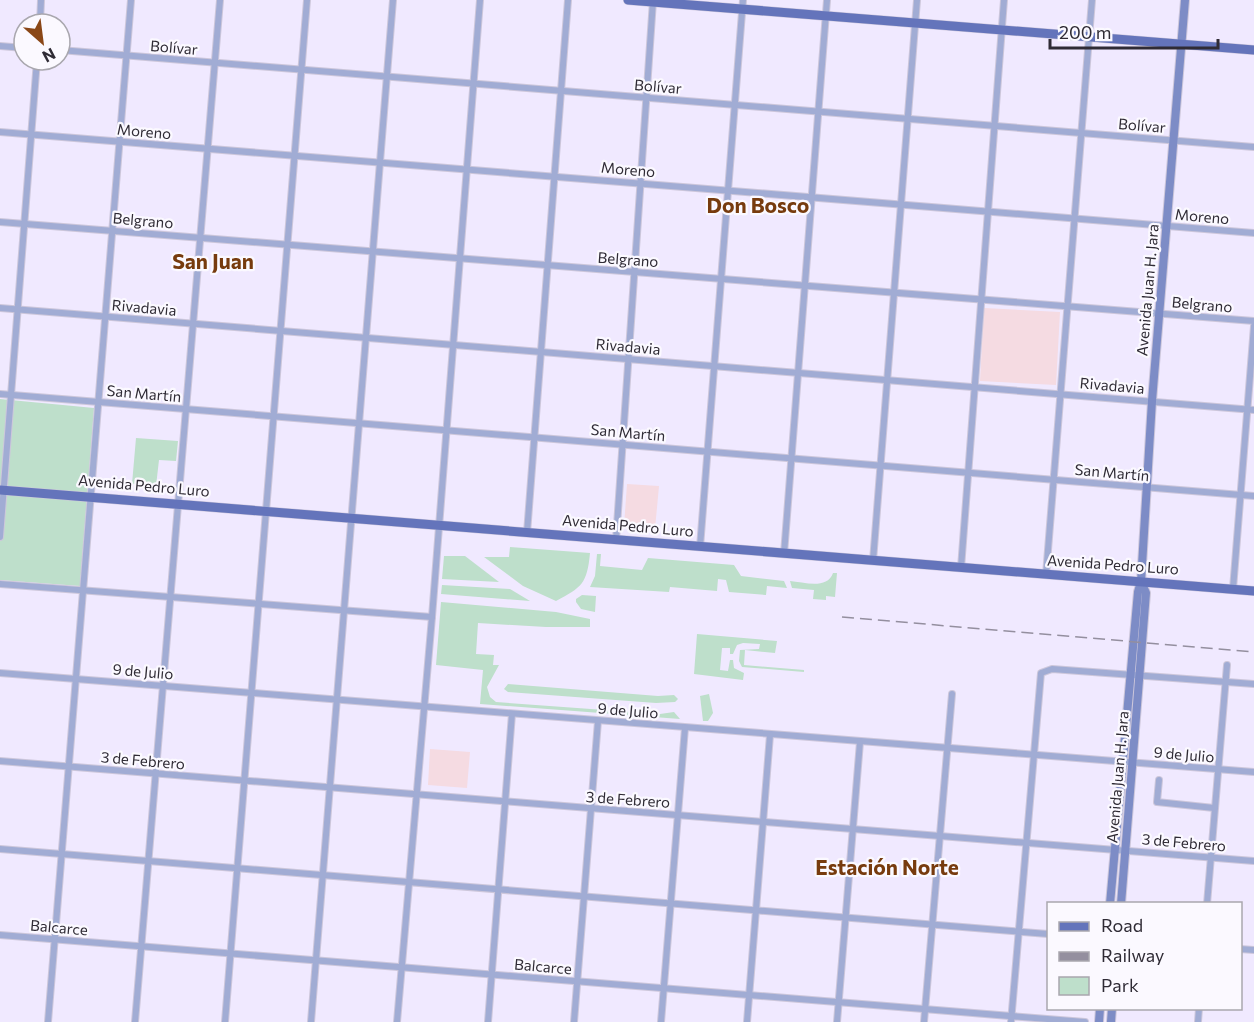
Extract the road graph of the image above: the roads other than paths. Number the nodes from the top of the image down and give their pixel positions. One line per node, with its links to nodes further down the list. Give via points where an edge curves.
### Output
1 (131, 0): 22 (street)
2 (220, 0): 23 (street)
3 (307, 0): 24 (street)
4 (393, 0): 26 (street)
5 (480, 0): 27 (street)
6 (568, 0): 28 (street)
7 (628, 0): 13 (main road)
8 (827, 0): 15 (street)
9 (917, 0): 16 (street)
10 (1005, 0): 17 (street)
11 (1092, 0): 18 (street)
12 (1185, 0): 19 (main road, Avenida Juan H. Jara)
13 (653, 1): 14 (main road); 29 (street)
14 (743, 5): 15 (main road); 30 (street)
15 (826, 16): 16 (main road); 31 (street)
16 (916, 23): 17 (main road); 32 (street)
17 (1002, 30): 18 (main road); 33 (street)
18 (1089, 37): 19 (main road); 35 (street)
19 (1182, 44): 20 (main road); 37 (main road, Avenida Juan H. Jara)
20 (1254, 50)
21 (72, 51): 22 (street, Bolívar)
22 (126, 56): 23 (street, Bolívar); 38 (street)
23 (214, 63): 24 (street, Bolívar); 40 (street)
24 (301, 70): 26 (street, Bolívar); 41 (street)
25 (36, 72): 36 (street)
26 (387, 77): 27 (street, Bolívar); 42 (street)
27 (474, 84): 28 (street, Bolívar); 43 (street)
28 (561, 91): 29 (street, Bolívar); 44 (street)
29 (646, 98): 30 (street, Bolívar); 45 (street)
30 (735, 105): 31 (street, Bolívar); 46 (street)
31 (818, 112): 32 (street, Bolívar); 47 (street)
32 (908, 119): 33 (street, Bolívar); 48 (street)
33 (995, 126): 35 (street, Bolívar); 49 (street)
34 (0, 132): 36 (street, Moreno)
35 (1081, 133): 37 (street, Bolívar); 50 (street)
36 (32, 135): 38 (street, Moreno); 52 (street)
37 (1174, 141): 39 (street, Bolívar); 53 (main road, Avenida Juan H. Jara)
38 (120, 142): 40 (street, Moreno); 54 (street)
39 (1254, 147)
40 (206, 149): 41 (street, Moreno); 56 (street)
41 (295, 155): 42 (street, Moreno); 57 (street)
42 (380, 162): 43 (street, Moreno); 58 (street)
43 (467, 169): 44 (street, Moreno); 59 (street)
44 (554, 177): 45 (street, Moreno); 60 (street)
45 (640, 183): 46 (street, Moreno); 61 (street)
46 (728, 190): 47 (street, Moreno); 62 (street)
47 (812, 197): 48 (street, Moreno); 63 (street)
48 (901, 205): 49 (street, Moreno); 64 (street)
49 (988, 212): 50 (street, Moreno); 65 (street)
50 (1074, 219): 53 (street, Moreno); 66 (street)
51 (0, 222): 52 (street, Belgrano)
52 (25, 224): 54 (street, Belgrano); 68 (street)
53 (1167, 226): 55 (street, Moreno); 69 (main road, Avenida Juan H. Jara)
54 (113, 231): 56 (street, Belgrano); 70 (street)
55 (1254, 233)
56 (199, 238): 57 (street, Belgrano); 72 (street)
57 (288, 245): 58 (street, Belgrano); 74 (street)
58 (372, 251): 59 (street, Belgrano); 75 (street)
59 (460, 258): 60 (street, Belgrano); 76 (street)
60 (546, 265): 61 (street, Belgrano); 77 (street)
61 (634, 272): 62 (street, Belgrano); 78 (street)
62 (721, 279): 63 (street, Belgrano); 79 (street)
63 (804, 285): 64 (street, Belgrano); 80 (street)
64 (894, 293): 65 (street, Belgrano); 81 (street)
65 (982, 300): 66 (street, Belgrano); 82 (street)
66 (1067, 306): 69 (street, Belgrano); 84 (street)
67 (0, 308): 68 (street, Rivadavia)
68 (18, 310): 70 (street, Rivadavia); 85 (street)
69 (1160, 314): 71 (street, Belgrano); 86 (main road, Avenida Juan H. Jara)
70 (106, 317): 72 (street, Rivadavia); 87 (street)
71 (1254, 321)
72 (192, 324): 74 (street, Rivadavia); 88 (street)
73 (1254, 326): 89 (street)
74 (281, 331): 75 (street, Rivadavia); 90 (street)
75 (366, 338): 76 (street, Rivadavia); 91 (street)
76 (453, 345): 77 (street, Rivadavia); 92 (street)
77 (540, 352): 78 (street, Rivadavia); 93 (street)
78 (628, 359): 79 (street, Rivadavia); 94 (street)
79 (714, 366): 80 (street, Rivadavia); 95 (street)
80 (797, 372): 81 (street, Rivadavia); 96 (street)
81 (887, 380): 82 (street, Rivadavia); 97 (street)
82 (975, 387): 84 (street, Rivadavia); 98 (street)
83 (0, 394): 85 (street, San Martín)
84 (1060, 394): 86 (street, Rivadavia); 99 (street)
85 (11, 395): 87 (street, San Martín); 101 (street)
86 (1152, 401): 89 (street, Rivadavia); 100 (main road, Avenida Juan H. Jara)
87 (100, 402): 88 (street, San Martín); 104 (street)
88 (185, 409): 90 (street, San Martín); 105 (street)
89 (1251, 410): 102 (street)
90 (274, 417): 91 (street, San Martín); 106 (street)
91 (359, 423): 92 (street, San Martín); 107 (street)
92 (447, 430): 93 (street, San Martín); 108 (street)
93 (533, 437): 94 (street, San Martín); 109 (street)
94 (622, 445): 95 (street, San Martín); 111 (street)
95 (707, 452): 96 (street, San Martín); 112 (street)
96 (790, 458): 97 (street, San Martín); 113 (street)
97 (880, 466): 98 (street, San Martín); 114 (street)
98 (968, 473): 99 (street, San Martín); 115 (street)
99 (1054, 480): 100 (street, San Martín); 116 (street)
100 (1146, 487): 102 (street, San Martín); 117 (main road, Avenida Juan H. Jara)
101 (2, 490): 104 (main road, Avenida Pedro Luro); 110 (street)
102 (1240, 495): 103 (street, San Martín); 119 (street)
103 (1254, 496)
104 (92, 497): 105 (main road, Avenida Pedro Luro); 120 (street)
105 (178, 504): 106 (main road, Avenida Pedro Luro); 122 (street)
106 (266, 512): 107 (main road, Avenida Pedro Luro); 123 (street)
107 (352, 519): 108 (main road, Avenida Pedro Luro); 124 (street)
108 (439, 526): 109 (main road, Avenida Pedro Luro); 125 (street)
109 (527, 533): 111 (main road, Avenida Pedro Luro)
110 (0, 537)
111 (615, 540): 112 (main road, Avenida Pedro Luro)
112 (700, 547): 113 (main road, Avenida Pedro Luro)
113 (784, 554): 114 (main road, Avenida Pedro Luro)
114 (873, 561): 115 (main road, Avenida Pedro Luro)
115 (961, 568): 116 (main road, Avenida Pedro Luro)
116 (1046, 575): 117 (main road, Avenida Pedro Luro)
117 (1141, 582): 119 (main road, Avenida Pedro Luro); 128 (main road, Avenida Juan H. Jara)
118 (0, 584): 120 (street)
119 (1233, 589): 121 (main road, Avenida Pedro Luro)
120 (85, 591): 122 (street); 129 (street)
121 (1254, 591)
122 (169, 597): 123 (street); 132 (street)
123 (259, 604): 124 (street); 133 (street)
124 (344, 610): 125 (street); 135 (street)
125 (432, 617): 136 (street)
126 (1227, 665): 130 (street)
127 (0, 673): 129 (street, 9 de Julio)
128 (1135, 675): 130 (street); 143 (street, via 1043,670 1039,676); 145 (main road, Avenida Juan H. Jara); 146 (main road, Avenida Juan H. Jara)
129 (77, 679): 132 (street, 9 de Julio); 147 (street)
130 (1226, 682): 131 (street); 148 (street)
131 (1254, 684)
132 (162, 686): 133 (street, 9 de Julio); 150 (street)
133 (252, 693): 135 (street, 9 de Julio); 152 (street)
134 (952, 694): 142 (street)
135 (337, 700): 136 (street, 9 de Julio); 153 (street)
136 (424, 707): 137 (street, 9 de Julio); 154 (street)
137 (512, 714): 138 (street, 9 de Julio); 155 (street)
138 (598, 721): 139 (street, 9 de Julio); 157 (street)
139 (685, 728): 140 (street, 9 de Julio); 158 (street)
140 (770, 735): 141 (street, 9 de Julio); 159 (street)
141 (860, 742): 142 (street, 9 de Julio); 160 (street)
142 (948, 749): 143 (street, 9 de Julio); 161 (street)
143 (1033, 755): 145 (street, 9 de Julio); 162 (street)
144 (0, 761): 147 (street, 3 de Febrero)
145 (1122, 762): 146 (street, 9 de Julio); 164 (main road, Avenida Juan H. Jara)
146 (1132, 762): 148 (street, 9 de Julio); 165 (main road, Avenida Juan H. Jara)
147 (69, 767): 150 (street, 3 de Febrero); 166 (street)
148 (1217, 769): 149 (street, 9 de Julio); 156 (street)
149 (1254, 772)
150 (155, 774): 152 (street, 3 de Febrero); 168 (street)
151 (1159, 780): 156 (street, via 1157,802)
152 (245, 781): 153 (street, 3 de Febrero); 170 (street)
153 (329, 788): 154 (street, 3 de Febrero); 171 (street)
154 (415, 795): 155 (street, 3 de Febrero); 172 (street)
155 (506, 802): 157 (street, 3 de Febrero); 173 (street)
156 (1214, 808): 167 (street)
157 (591, 809): 158 (street, 3 de Febrero); 174 (street)
158 (678, 816): 159 (street, 3 de Febrero); 178 (street)
159 (763, 822): 160 (street, 3 de Febrero); 179 (street)
160 (853, 829): 161 (street, 3 de Febrero); 180 (street)
161 (939, 836): 162 (street, 3 de Febrero); 181 (street)
162 (1025, 843): 164 (street, 3 de Febrero); 182 (street)
163 (0, 849): 166 (street)
164 (1115, 849): 165 (street, 3 de Febrero); 175 (main road, Avenida Juan H. Jara)
165 (1125, 850): 167 (street, 3 de Febrero); 176 (main road, Avenida Juan H. Jara)
166 (62, 854): 168 (street); 185 (street)
167 (1210, 857): 169 (street, 3 de Febrero); 177 (street)
168 (148, 861): 170 (street); 186 (street)
169 (1254, 861)
170 (238, 867): 171 (street); 187 (street)
171 (322, 875): 172 (street); 188 (street)
172 (408, 882): 173 (street); 189 (street)
173 (499, 889): 174 (street); 190 (street)
174 (584, 896): 178 (street); 191 (street)
175 (1110, 902)
176 (1121, 902)
177 (1207, 902)
178 (671, 903): 179 (street); 192 (street)
179 (756, 910): 180 (street); 193 (street)
180 (846, 918): 181 (street); 194 (street)
181 (932, 924): 182 (street); 195 (street)
182 (1018, 932): 183 (street); 196 (street)
183 (1047, 934)
184 (0, 935): 185 (street, Balcarce)
185 (55, 939): 186 (street, Balcarce); 197 (street)
186 (141, 946): 187 (street, Balcarce); 198 (street)
187 (231, 953): 188 (street, Balcarce); 199 (street)
188 (316, 960): 189 (street, Balcarce); 200 (street)
189 (401, 967): 190 (street, Balcarce); 201 (street)
190 (492, 975): 191 (street, Balcarce); 202 (street)
191 (577, 981): 192 (street, Balcarce); 203 (street)
192 (664, 988): 193 (street, Balcarce); 204 (street)
193 (749, 995): 194 (street, Balcarce); 205 (street)
194 (838, 1002): 195 (street, Balcarce); 206 (street)
195 (925, 1009): 196 (street, Balcarce); 207 (street)
196 (1011, 1019): 208 (street, Balcarce)
197 (48, 1022)
198 (135, 1022)
199 (225, 1022)
200 (311, 1022)
201 (397, 1022)
202 (488, 1022)
203 (573, 1022)
204 (661, 1022)
205 (747, 1022)
206 (837, 1022)
207 (924, 1022)
208 (1085, 1022)

